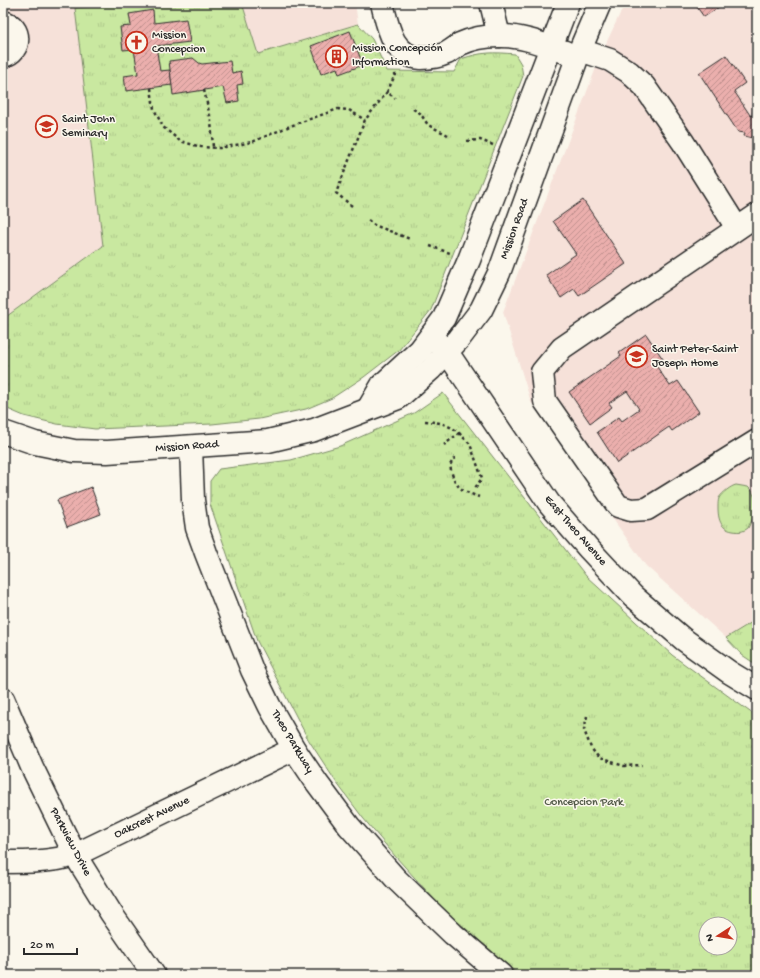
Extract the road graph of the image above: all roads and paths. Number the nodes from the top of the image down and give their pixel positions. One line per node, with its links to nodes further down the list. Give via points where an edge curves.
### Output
1 (382, 3): 6 (street, via 388,28 400,50 410,57 432,58 447,53 461,44)
2 (491, 3): 6 (street)
3 (568, 3): 7 (street)
4 (600, 3): 8 (street, Mission Road)
5 (3, 22): 9 (street, via 15,29 18,40 14,50)
6 (499, 36): 7 (street, via 521,38)
7 (551, 47): 8 (street); 28 (street, via 469,260 444,318)
8 (579, 53): 24 (street, via 610,60 629,72 644,86); 29 (street, Mission Road, via 499,273 481,310)
9 (3, 56)
10 (397, 75): 13 (path)
11 (150, 88): 20 (path, via 154,109 163,127 180,141)
12 (204, 90): 20 (path, via 212,121)
13 (387, 92): 14 (path); 16 (path)
14 (395, 98)
15 (413, 109): 17 (path, via 420,113 428,125)
16 (365, 120): 20 (path, via 349,110 338,109 252,142); 21 (path, via 336,193)
17 (448, 134)
18 (467, 141): 19 (path, via 480,140)
19 (493, 145)
20 (212, 148)
21 (352, 206)
22 (757, 215): 24 (street)
23 (368, 220): 25 (path, via 374,226)
24 (737, 228): 34 (street, via 562,348 542,372 545,401 618,506 631,510 647,509)
25 (410, 239)
26 (430, 246): 27 (path)
27 (455, 255)
28 (431, 336): 29 (street, East Theo Avenue); 30 (street, via 420,350 382,385)
29 (447, 352): 30 (street, Mission Road, via 398,398); 40 (street, East Theo Avenue, via 549,503 589,549 633,596 683,639)
30 (368, 408): 36 (street, Mission Road, via 314,430 268,441)
31 (425, 421): 33 (path, via 441,422)
32 (3, 432): 36 (street, Mission Road, via 35,443 74,451 107,452)
33 (459, 433): 35 (path); 38 (path, via 470,444 482,478)
34 (757, 441)
35 (444, 445)
36 (191, 447): 43 (street, Theo Parkway, via 197,528 252,670)
37 (455, 457): 39 (path, via 450,465 458,486 466,493)
38 (476, 488)
39 (479, 497)
40 (757, 689)
41 (3, 699): 45 (street, Parkview Drive)
42 (587, 716): 44 (path, via 584,730 590,748 599,758 624,766)
43 (294, 749): 45 (street, Oakcrest Avenue); 48 (street, Theo Parkway, via 349,826 396,880)
44 (642, 765)
45 (75, 855): 46 (street, Oakcrest Avenue, via 34,862); 47 (street, Parkview Drive, via 111,914)
46 (3, 862)
47 (154, 975)
48 (501, 975)

